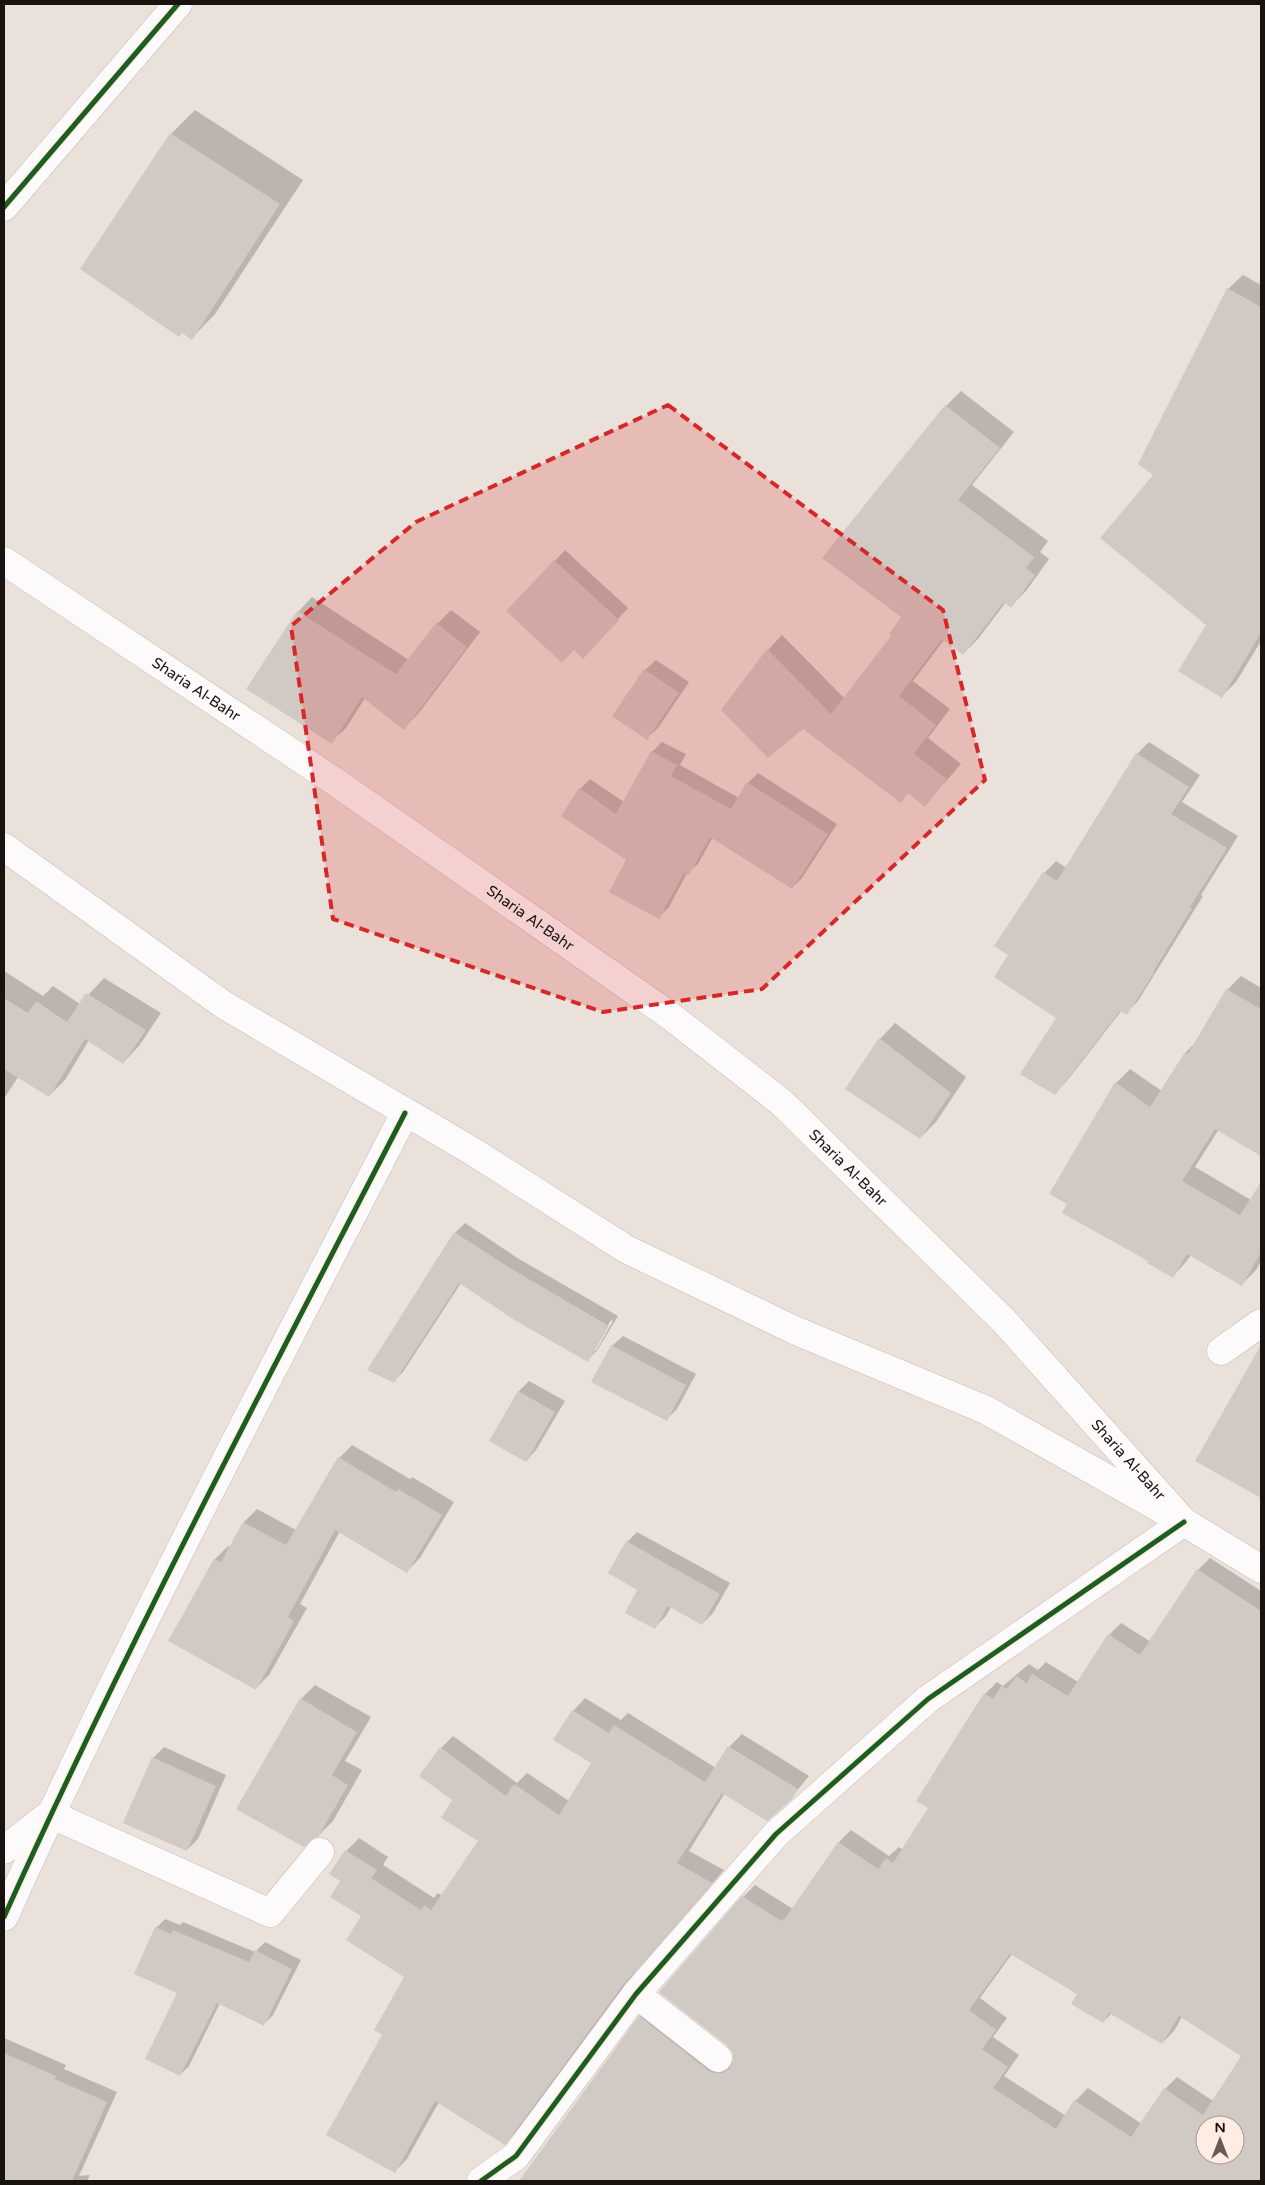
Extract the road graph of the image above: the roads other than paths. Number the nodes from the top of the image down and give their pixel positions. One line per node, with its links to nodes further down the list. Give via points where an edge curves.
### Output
1 (178, 4): 2 (main road)
2 (4, 207)
3 (4, 561): 8 (main road, Sharia Al-Bahr, via 337,782 670,1015 781,1102 1004,1321)
4 (4, 847): 5 (main road, Sharia Al-Bahr, via 224,1004)
5 (405, 1113): 8 (main road, Sharia Al-Bahr, via 626,1249 794,1330 986,1410); 10 (main road)
6 (1261, 1323): 7 (main road)
7 (1221, 1351)
8 (1184, 1522): 9 (main road); 14 (main road, via 928,1699 776,1834)
9 (1261, 1569)
10 (50, 1814): 11 (main road); 12 (main road, via 270,1914); 13 (main road)
11 (4, 1850)
12 (320, 1852)
13 (4, 1917)
14 (636, 1994): 15 (main road); 16 (main road, via 516,2156)
15 (718, 2058)
16 (481, 2181)

